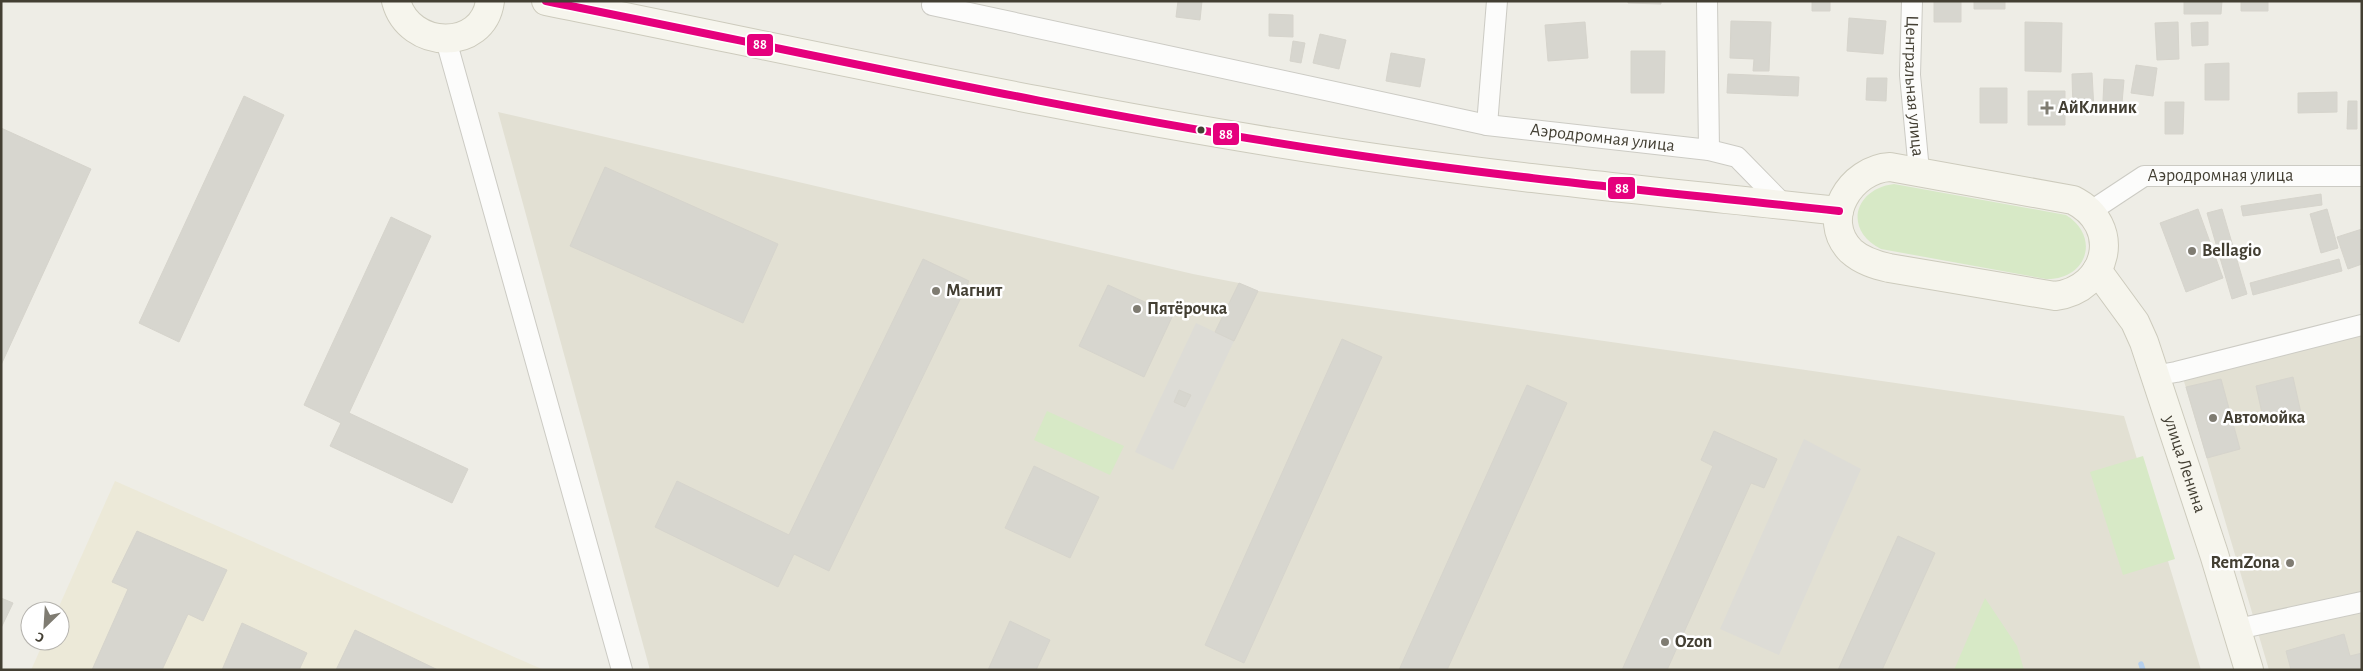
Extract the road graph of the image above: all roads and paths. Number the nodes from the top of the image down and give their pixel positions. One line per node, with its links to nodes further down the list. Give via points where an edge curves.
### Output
1 (396, 1): 8 (street, via 399,12 410,27 427,37)
2 (490, 1): 8 (street, via 480,23 465,35)
3 (546, 1): 13 (street, via 1220,133 1488,174)
4 (1496, 1): 9 (street)
5 (1707, 1): 10 (street)
6 (1912, 1): 11 (street, Центральная улица, via 1910,75)
7 (932, 4): 9 (street, Аэродромная улица)
8 (446, 40): 21 (street)
9 (1487, 125): 10 (street, Аэродромная улица)
10 (1709, 150): 13 (street, Аэродромная улица, via 1737,157)
11 (1919, 171): 14 (street, via 1890,167 1866,174 1846,193); 15 (street, via 2061,196)
12 (2362, 176): 15 (street, Аэродромная улица, via 2144,176)
13 (1784, 205): 14 (street)
14 (1839, 211): 16 (street, via 1842,236 1852,251 1867,262 1889,268 2055,296 2080,288)
15 (2091, 211): 16 (street, via 2100,225 2105,243)
16 (2097, 270): 18 (street, улица Ленина, via 2135,322)
17 (2362, 325): 18 (street)
18 (2153, 376): 20 (street, улица Ленина)
19 (2362, 602): 20 (street)
20 (2238, 629): 22 (street, улица Ленина)
21 (622, 670)
22 (2249, 670)

